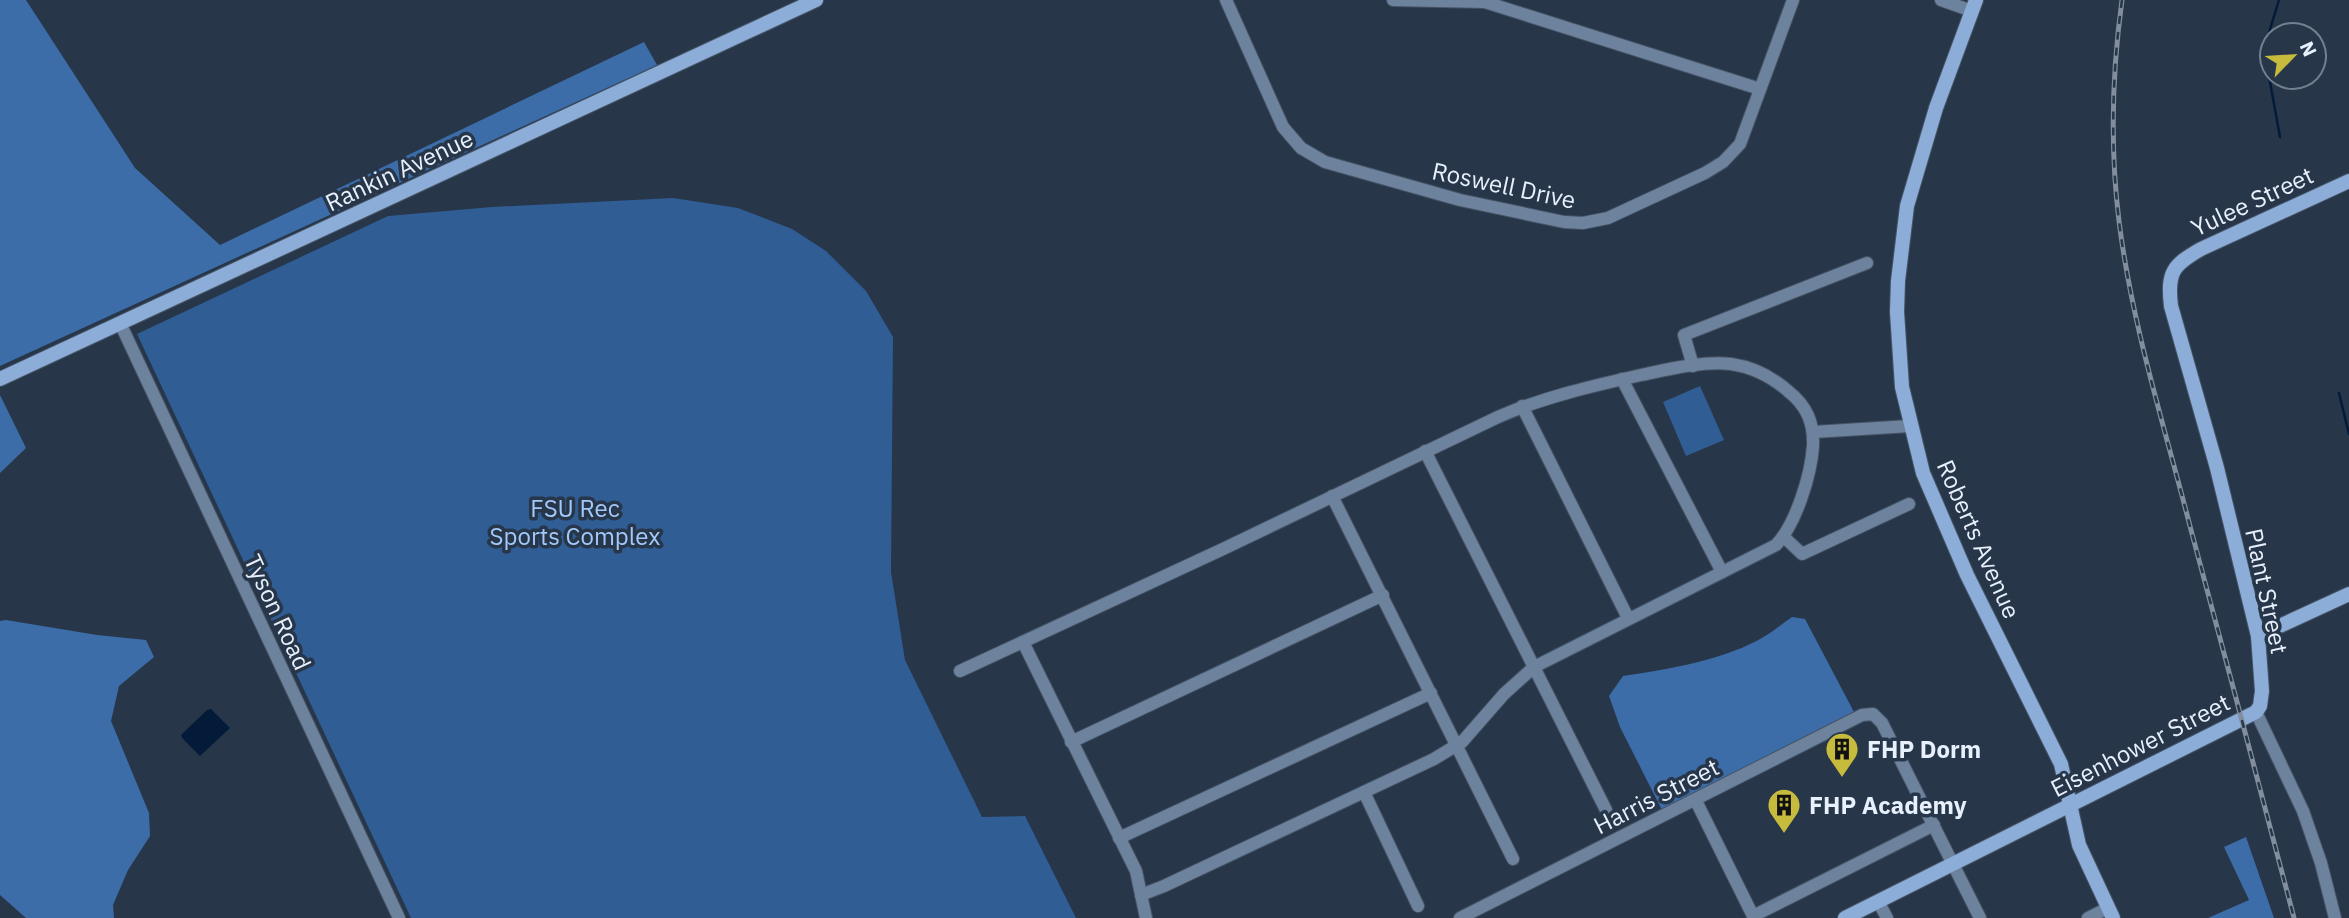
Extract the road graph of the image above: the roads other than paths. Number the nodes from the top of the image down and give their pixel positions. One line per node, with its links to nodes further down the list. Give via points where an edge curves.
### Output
1 (816, 0): 12 (street, Rankin Avenue)
2 (1226, 0): 8 (street, Roswell Drive, via 1283,127 1314,157 1460,200 1564,222 1608,218 1723,162 1740,144)
3 (1393, 0): 6 (street)
4 (1793, 0): 8 (street, Roswell Drive)
5 (1941, 0): 7 (street)
6 (1485, 1): 8 (street)
7 (1974, 6): 17 (street, Roberts Avenue, via 1917,166 1901,244 1899,362)
8 (1760, 89)
9 (2349, 181): 11 (street, Yulee Street, via 2201,249)
10 (1867, 263): 13 (street, via 1684,335)
11 (2177, 265): 27 (street, Plant Street, via 2170,285 2171,306)
12 (120, 323): 14 (street, Rankin Avenue); 50 (street, Tyson Road)
13 (1693, 366): 15 (street); 18 (street, via 1732,364 1766,375 1808,413)
14 (0, 379)
15 (1622, 380): 16 (street); 23 (street)
16 (1522, 406): 19 (street); 26 (street)
17 (1910, 426): 18 (street); 37 (street, Roberts Avenue, via 1938,510 2057,754)
18 (1813, 432): 22 (street, via 1801,496)
19 (1425, 451): 20 (street); 29 (street)
20 (1332, 496): 25 (street); 28 (street)
21 (1909, 504): 22 (street, via 1802,554)
22 (1784, 537): 23 (street)
23 (1722, 572): 26 (street)
24 (2349, 594): 27 (street)
25 (1383, 595): 31 (street); 33 (street)
26 (1628, 618): 29 (street)
27 (2258, 636): 32 (street, Plant Street, via 2262,691)
28 (1023, 642): 30 (street); 33 (street)
29 (1534, 667): 34 (street); 38 (street)
30 (960, 671)
31 (1431, 692): 34 (street); 42 (street)
32 (2256, 712): 37 (street, Eisenhower Street); 57 (street, via 2304,811)
33 (1071, 742): 42 (street)
34 (1457, 745): 35 (street); 43 (street)
35 (1364, 792): 45 (street); 47 (street)
36 (1696, 801): 40 (street, Harris Street, via 1862,715 1873,714 1882,723); 49 (street); 52 (street, Harris Street)
37 (2071, 804): 39 (street, Eisenhower Street); 41 (street, Roberts Avenue)
38 (1606, 810)
39 (2044, 818): 41 (street, Eisenhower Street, via 2062,820); 44 (street, Eisenhower Street)
40 (1934, 825): 44 (street); 49 (street)
41 (2077, 837): 48 (street, Roberts Avenue)
42 (1119, 838): 45 (street, via 1136,871)
43 (1513, 859)
44 (1953, 864): 46 (street, Eisenhower Street); 55 (street)
45 (1141, 895): 51 (street)
46 (1878, 901): 53 (street, Eisenhower Street); 54 (street)
47 (1418, 906)
48 (2111, 913): 56 (street)
49 (1754, 917)
50 (399, 918)
51 (1146, 918)
52 (1460, 918)
53 (1845, 918)
54 (1887, 918)
55 (1980, 918)
56 (2088, 918)
57 (2335, 918)

